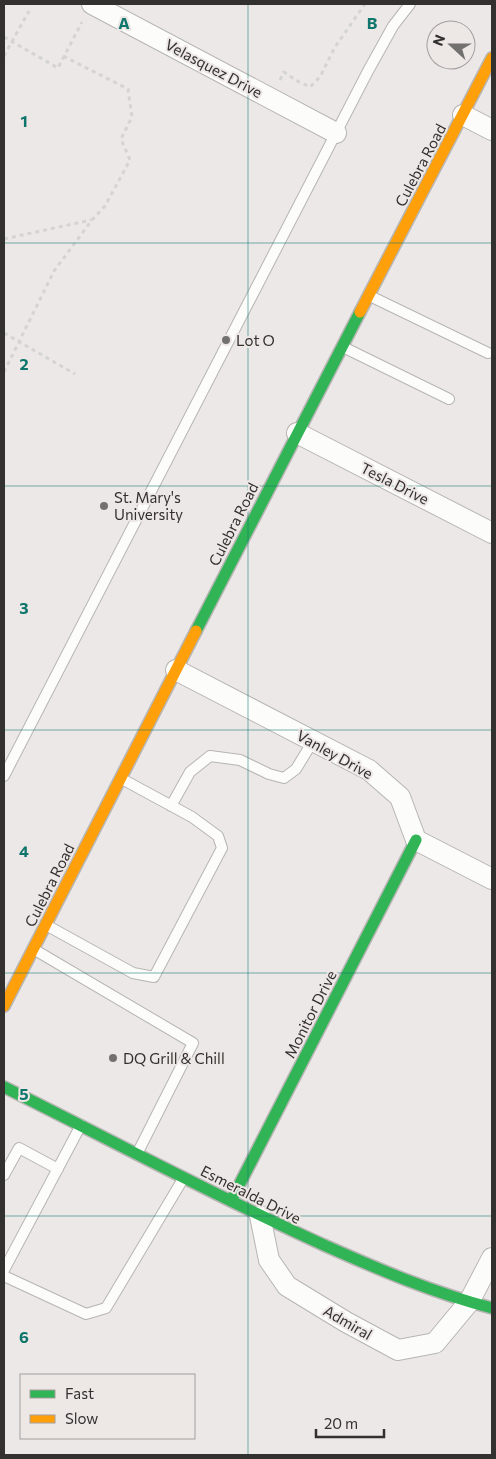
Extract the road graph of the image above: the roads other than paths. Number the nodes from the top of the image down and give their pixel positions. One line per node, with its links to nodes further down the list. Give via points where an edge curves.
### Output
1 (92, 4): 6 (street, Velasquez Drive)
2 (410, 4): 6 (lane, via 392,26)
3 (492, 58): 4 (main road, Culebra Road)
4 (463, 115): 5 (street); 7 (main road, Culebra Road)
5 (492, 130)
6 (336, 133): 15 (lane)
7 (369, 295): 8 (main road, Culebra Road); 9 (lane)
8 (342, 346): 10 (lane); 11 (main road, Culebra Road)
9 (488, 353)
10 (449, 399)
11 (297, 434): 12 (street, Tesla Drive); 13 (main road, Culebra Road)
12 (492, 533)
13 (176, 670): 14 (street, Vanley Drive); 16 (main road, Culebra Road)
14 (313, 741): 17 (lane, via 296,769 284,778 240,760 210,756 190,772); 18 (street, Vanley Drive, via 369,770 400,797)
15 (4, 776)
16 (120, 778): 17 (lane); 20 (main road, Culebra Road)
17 (171, 806): 20 (lane, via 218,836 222,848 154,977 133,972)
18 (416, 840): 19 (street); 29 (main road, Monitor Drive)
19 (492, 879)
20 (45, 925): 21 (main road, Culebra Road)
21 (33, 949): 22 (main road, Culebra Road); 25 (lane, via 193,1043)
22 (4, 1006)
23 (4, 1087): 24 (main road, Esmeralda Drive)
24 (82, 1124): 25 (main road, Esmeralda Drive); 26 (lane)
25 (138, 1153): 28 (main road, Esmeralda Drive)
26 (58, 1169): 27 (lane, via 19,1148); 32 (lane)
27 (4, 1176)
28 (184, 1177): 29 (main road, Esmeralda Drive); 33 (lane, via 106,1308 86,1314)
29 (231, 1201): 30 (main road, Esmeralda Drive)
30 (260, 1216): 34 (main road, Esmeralda Drive, via 396,1276); 34 (street, Admiral, via 269,1260 287,1286 398,1350 435,1343)
31 (492, 1258): 34 (street)
32 (4, 1270)
33 (4, 1276)
34 (470, 1302): 35 (main road, Esmeralda Drive)
35 (492, 1308)

